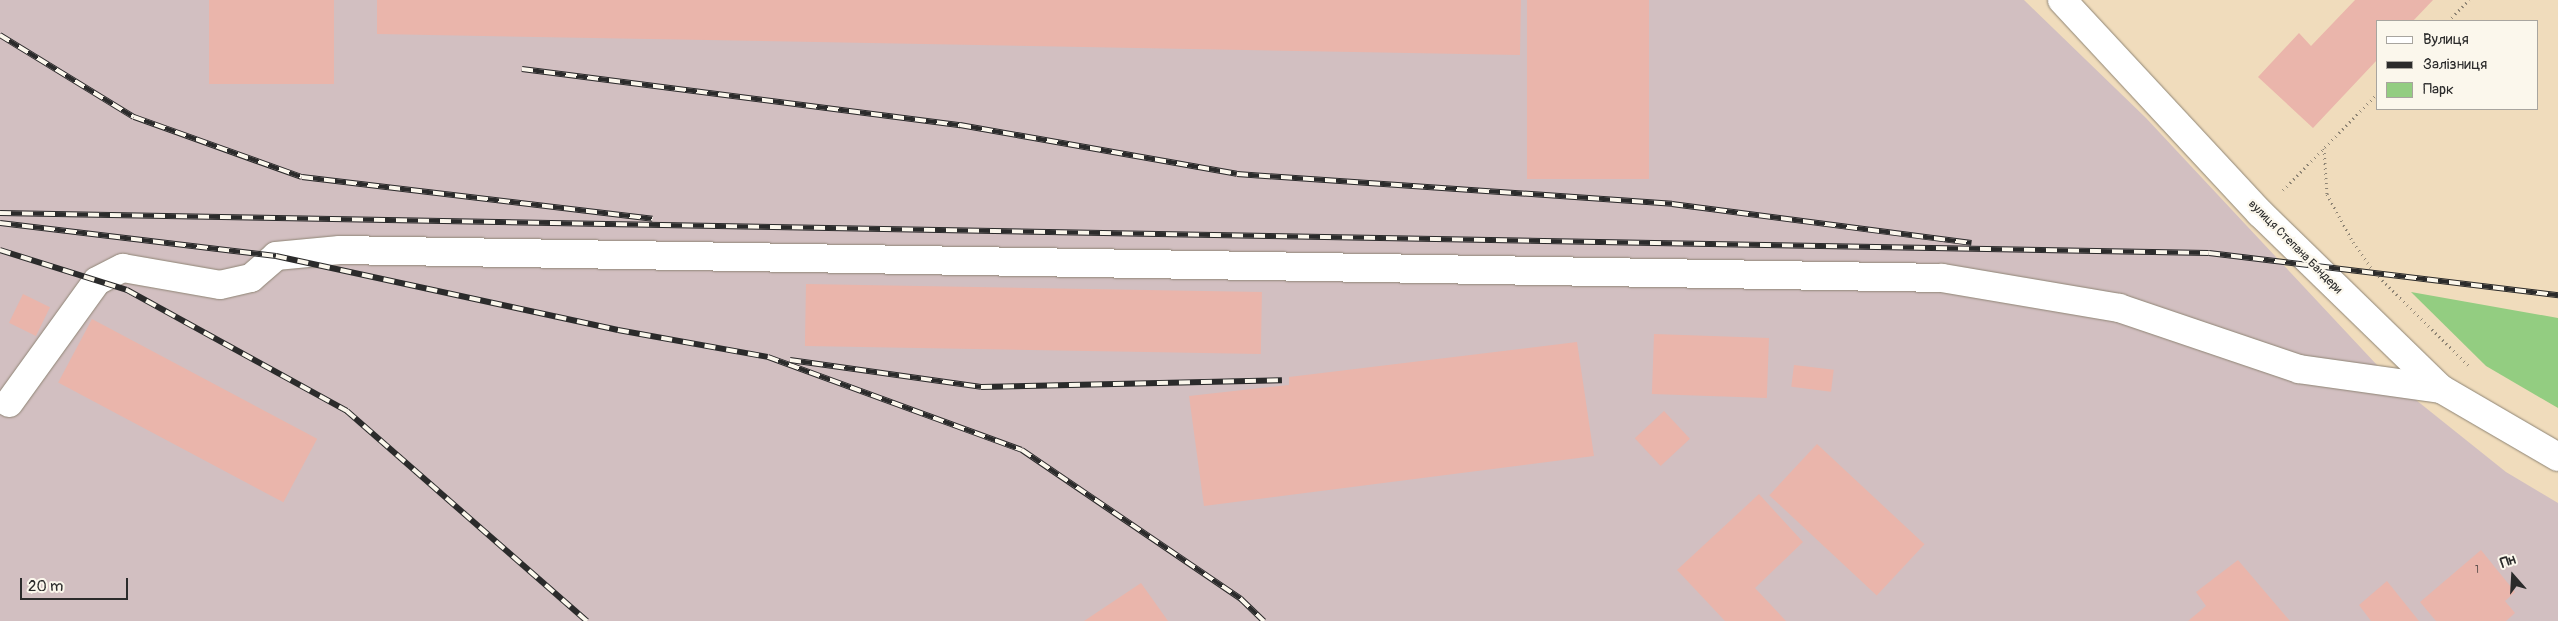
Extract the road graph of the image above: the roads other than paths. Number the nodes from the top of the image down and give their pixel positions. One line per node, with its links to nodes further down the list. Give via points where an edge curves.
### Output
1 (2062, 0): 2 (street, вулиця Степана Бандери, via 2260,213)
2 (2441, 389): 3 (street, via 2299,369 2120,308 1942,278 340,250 276,256 251,278 220,285 123,268 97,281); 4 (street, вулиця Степана Бандери)
3 (9, 404)
4 (2558, 457)

